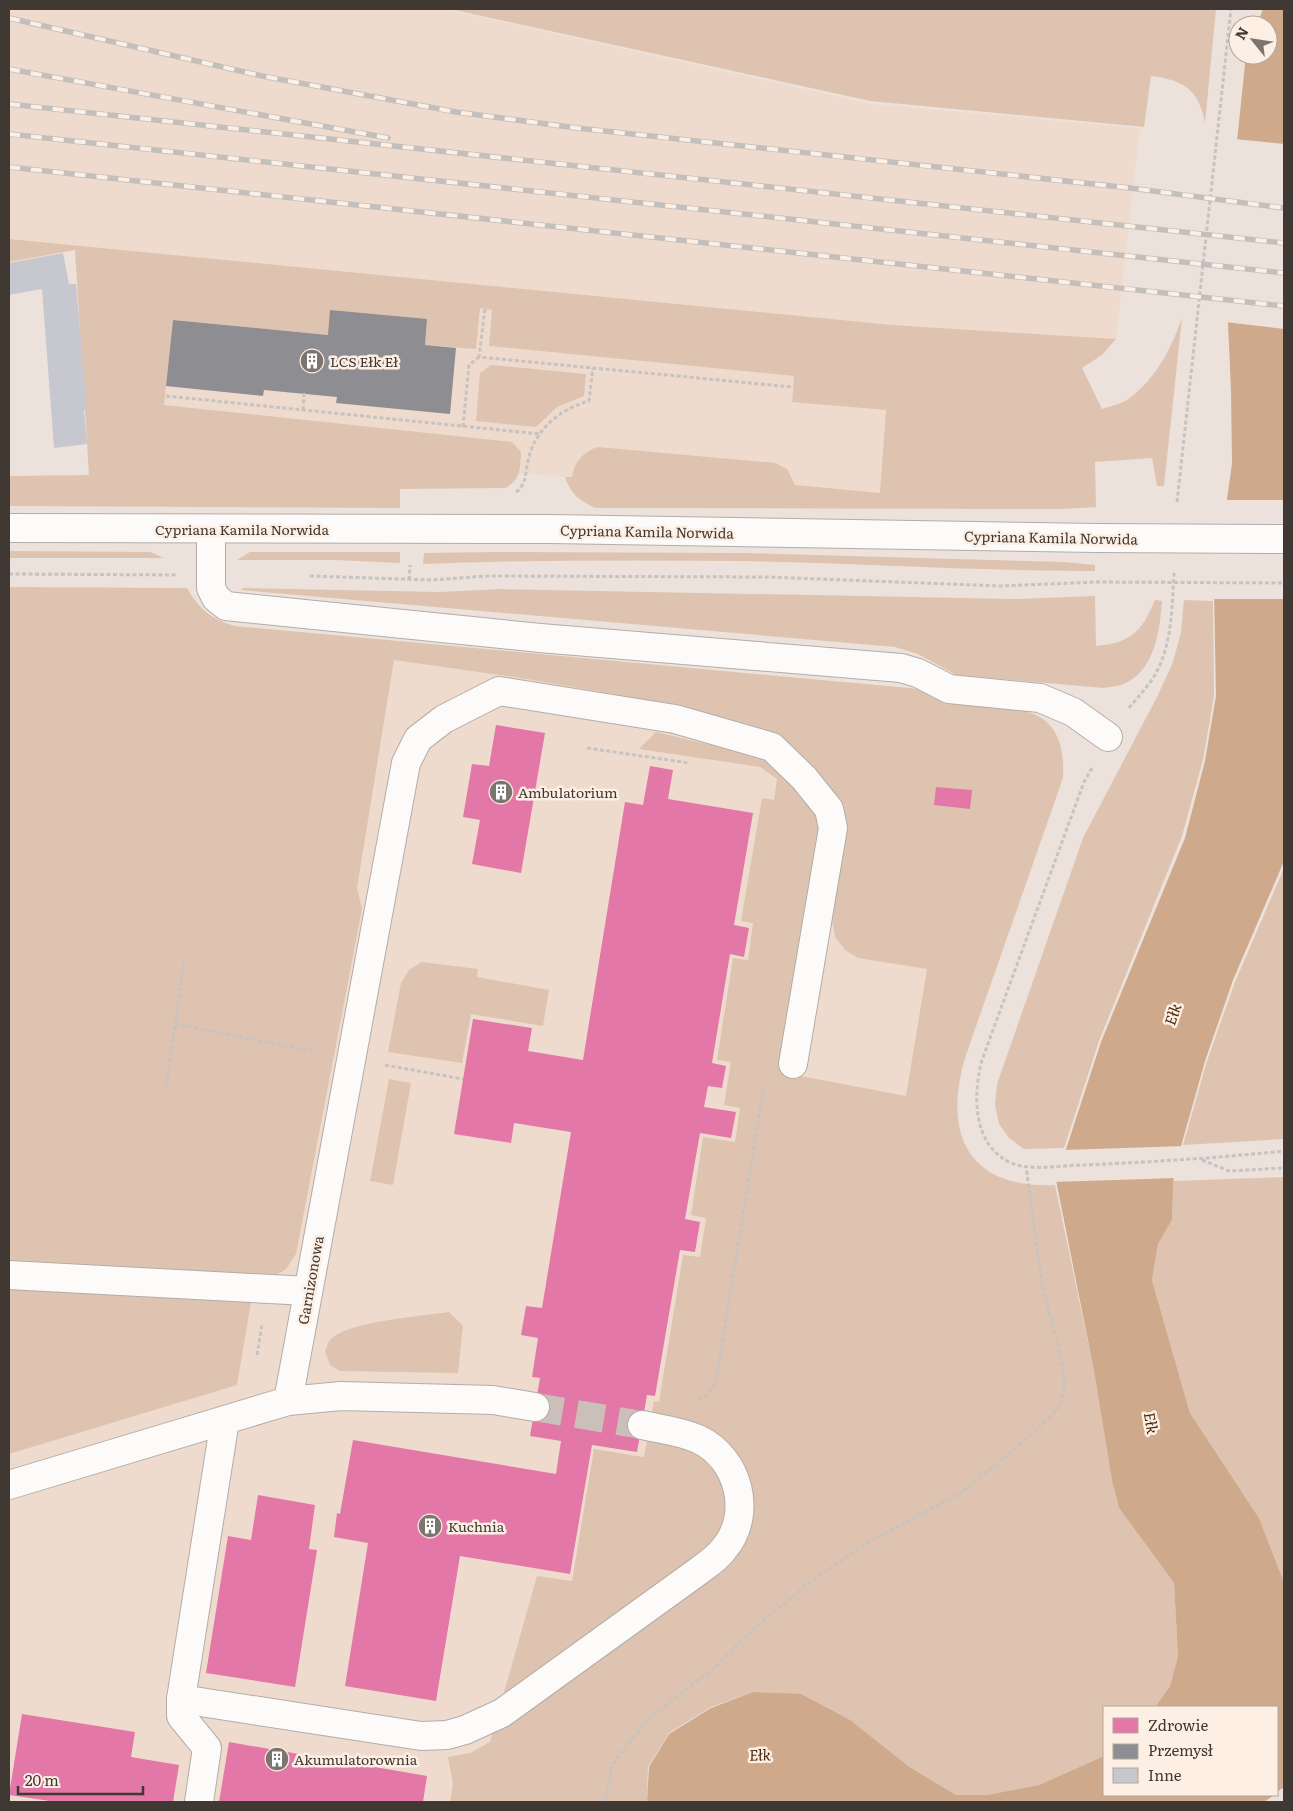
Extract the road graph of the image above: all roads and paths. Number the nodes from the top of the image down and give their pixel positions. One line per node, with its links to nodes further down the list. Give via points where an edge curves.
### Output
1 (1231, 9): 12 (path)
2 (485, 309): 3 (path)
3 (479, 357): 4 (path); 9 (path, via 469,366)
4 (593, 368): 5 (path); 10 (path, via 589,401 560,413)
5 (792, 387)
6 (304, 393): 8 (path)
7 (166, 396): 8 (path)
8 (303, 410): 9 (path)
9 (463, 427): 10 (path)
10 (540, 434): 11 (path, via 529,456 525,483)
11 (511, 495)
12 (1177, 498)
13 (9, 528): 14 (street, Cypriana Kamila Norwida)
14 (211, 529): 15 (street, Cypriana Kamila Norwida); 18 (street)
15 (410, 529): 16 (street, Cypriana Kamila Norwida, bridge); 20 (path)
16 (1284, 539)
17 (9, 574): 18 (path)
18 (210, 576): 23 (street, via 216,598 226,606 540,638 900,668 949,689 1040,698 1073,712)
19 (304, 576): 20 (path)
20 (409, 580): 21 (path, bridge, via 488,576 767,577 1001,586 1096,582)
21 (1284, 583)
22 (1172, 599): 23 (path, via 1167,645 1154,677)
23 (1108, 737): 32 (path, via 1084,782 977,1080 978,1118 984,1138 1009,1162)
24 (587, 748): 25 (path)
25 (693, 763)
26 (184, 962): 29 (path)
27 (792, 1064): 35 (street, Garnizonowa, via 833,828 828,809 804,778 772,747 675,719 499,691 444,719 418,739 406,763)
28 (766, 1075): 37 (path, via 716,1381 708,1394)
29 (166, 1088)
30 (1284, 1151): 31 (path)
31 (1201, 1160): 32 (path); 33 (path, via 1229,1171)
32 (1026, 1166): 44 (path, via 1042,1285 1065,1384 1060,1406 1035,1432 961,1493 874,1539 810,1582 716,1666 650,1718 612,1765)
33 (1284, 1168)
34 (9, 1275): 35 (street)
35 (308, 1291): 36 (street, Garnizonowa)
36 (288, 1401): 38 (street, via 341,1396 493,1400); 39 (street)
37 (695, 1402)
38 (535, 1407)
39 (225, 1420): 41 (street); 42 (street)
40 (642, 1425): 42 (street, via 698,1440 712,1449 731,1470 740,1494 734,1531 724,1550 700,1570 502,1713 447,1735 421,1736)
41 (9, 1485)
42 (181, 1699): 43 (street, via 181,1716 207,1748)
43 (199, 1802)
44 (605, 1802)

